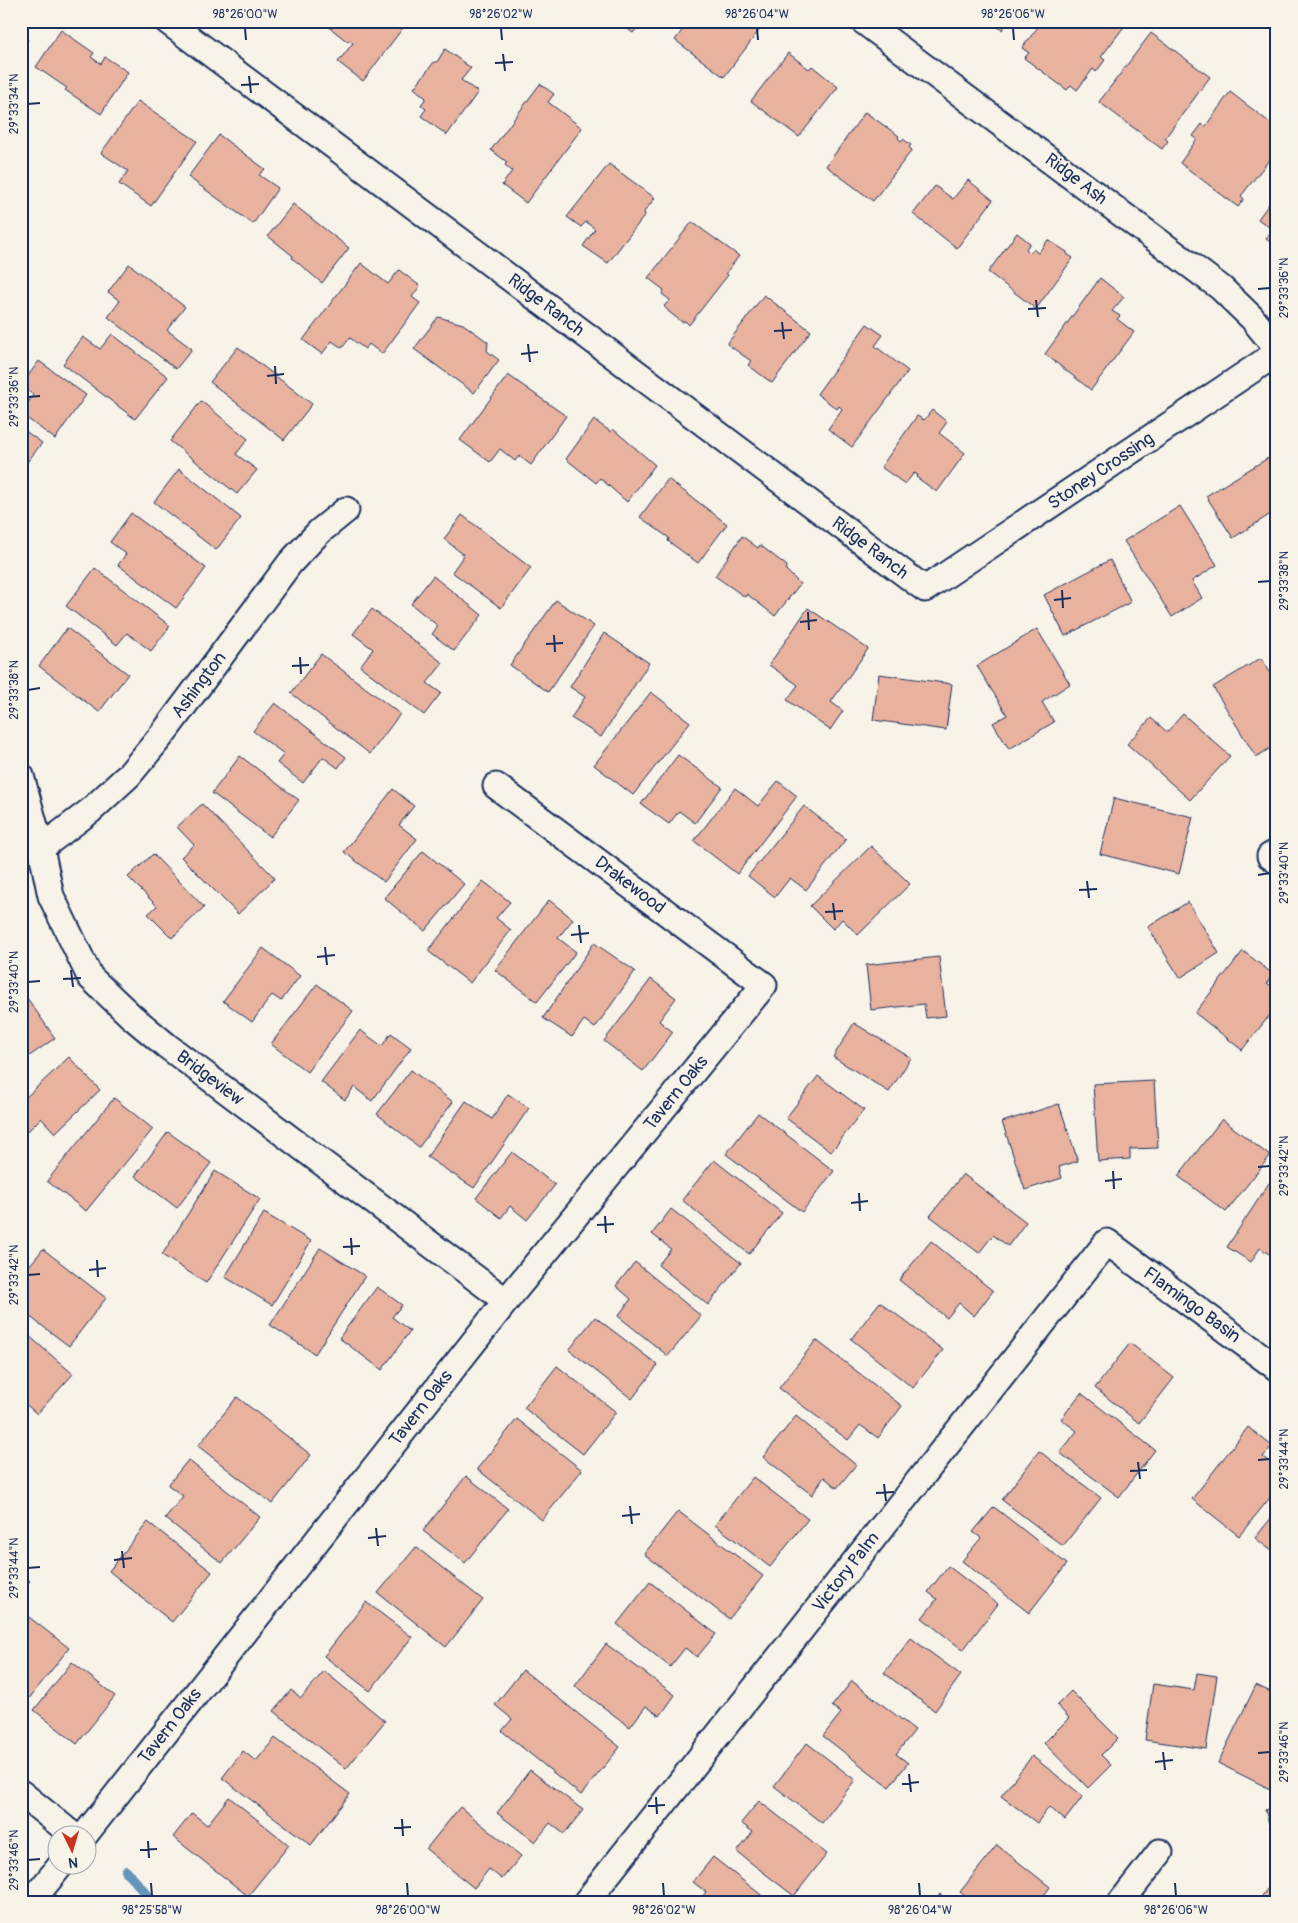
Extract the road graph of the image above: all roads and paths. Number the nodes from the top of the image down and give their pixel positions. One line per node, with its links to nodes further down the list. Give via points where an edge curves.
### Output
1 (167, 21): 5 (street, Ridge Ranch)
2 (863, 21): 3 (street, Ridge Ash, via 1221,288 1252,318)
3 (1277, 351): 5 (street, Stoney Crossing)
4 (346, 510): 8 (street, Ashington, via 319,532 290,563 162,736 129,775 90,811)
5 (925, 589)
6 (21, 776): 8 (street, Bridgeview)
7 (496, 786): 9 (street, Drakewood)
8 (41, 848): 11 (street, Bridgeview, via 51,896 90,977 167,1046)
9 (764, 985): 11 (street, Tavern Oaks)
10 (1107, 1242): 12 (street, Flamingo Basin); 19 (street, Victory Palm)
11 (506, 1301): 15 (street, Tavern Oaks)
12 (1277, 1368)
13 (21, 1792): 14 (street)
14 (62, 1826)
15 (92, 1826)
16 (1160, 1852): 20 (street)
17 (52, 1876): 18 (street)
18 (31, 1902)
19 (586, 1902)
20 (1121, 1902)

